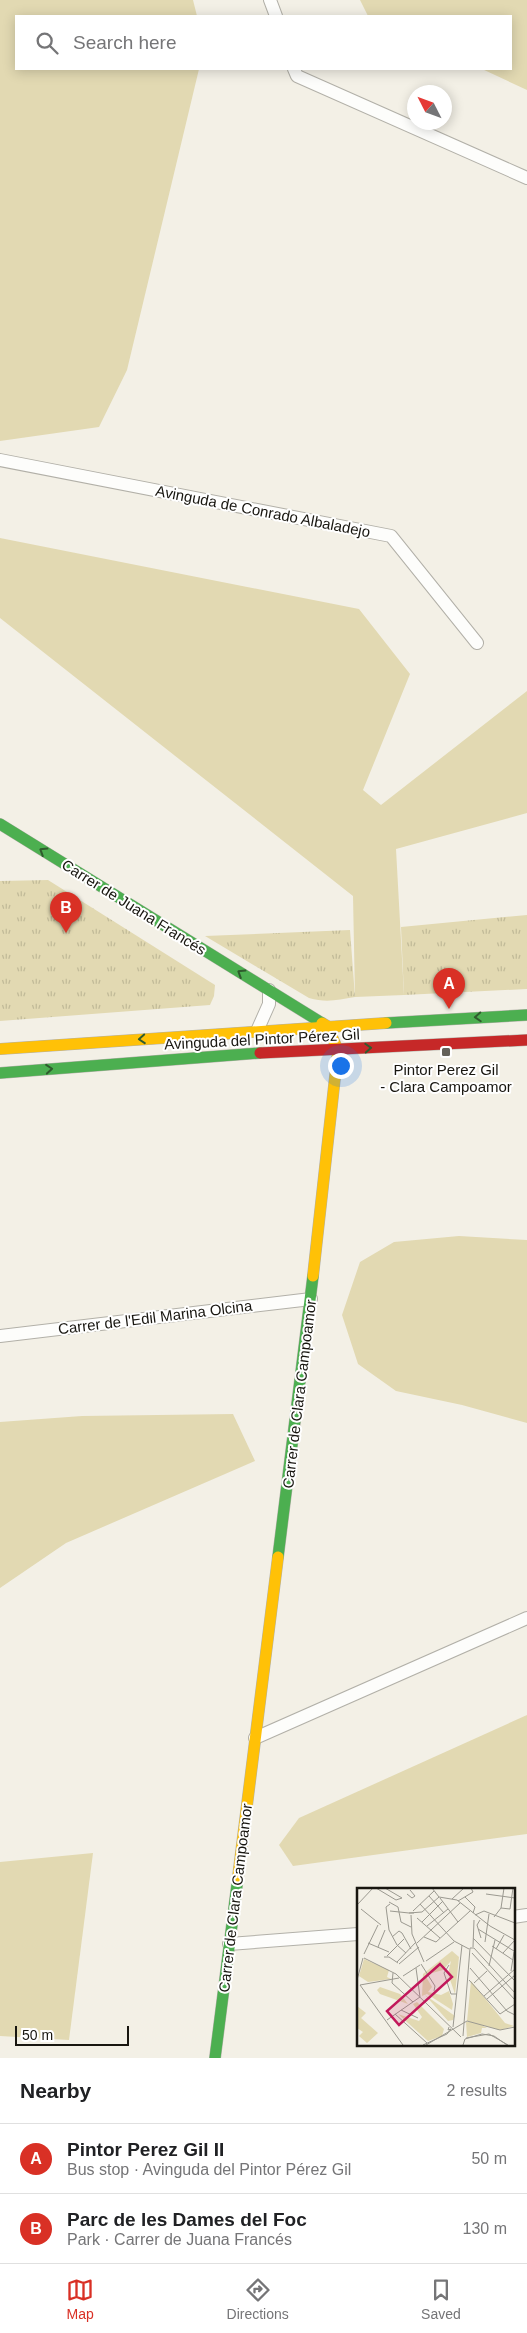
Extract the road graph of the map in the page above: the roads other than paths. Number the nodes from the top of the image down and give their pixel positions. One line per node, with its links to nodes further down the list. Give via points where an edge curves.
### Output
1 (270, 0): 2 (street)
2 (276, 15)
3 (294, 70): 4 (street, via 297,76)
4 (527, 178)
5 (0, 460): 6 (street, Avinguda de Conrado Albaladejo, via 391,536)
6 (477, 643)
7 (0, 824): 8 (street, Carrer de Juana Francés, one-way to 7)
8 (269, 990): 10 (street, Carrer de Juana Francés); 11 (street, via 268,1004)
9 (527, 1015): 10 (street, Avinguda del Pintor Pérez Gil, one-way to 10)
10 (327, 1026): 11 (street, Avinguda del Pintor Pérez Gil); 14 (street)
11 (258, 1030): 13 (street, Avinguda del Pintor Pérez Gil, one-way to 13)
12 (527, 1040): 14 (street, Avinguda del Pintor Pérez Gil, one-way to 12)
13 (0, 1049)
14 (338, 1050): 15 (street, Avinguda del Pintor Pérez Gil, one-way to 14, via 296,1050); 16 (street, Carrer de Clara Campoamor)
15 (0, 1073)
16 (311, 1299): 17 (street, Carrer de l'Edil Marina Olcina); 19 (street, Carrer de Clara Campoamor)
17 (0, 1336)
18 (527, 1618): 19 (street)
19 (255, 1738): 23 (street, Carrer de Clara Campoamor)
20 (527, 1915): 21 (street)
21 (514, 1917)
22 (357, 1934): 23 (street)
23 (229, 1944): 24 (street, Carrer de Clara Campoamor)
24 (214, 2058)

